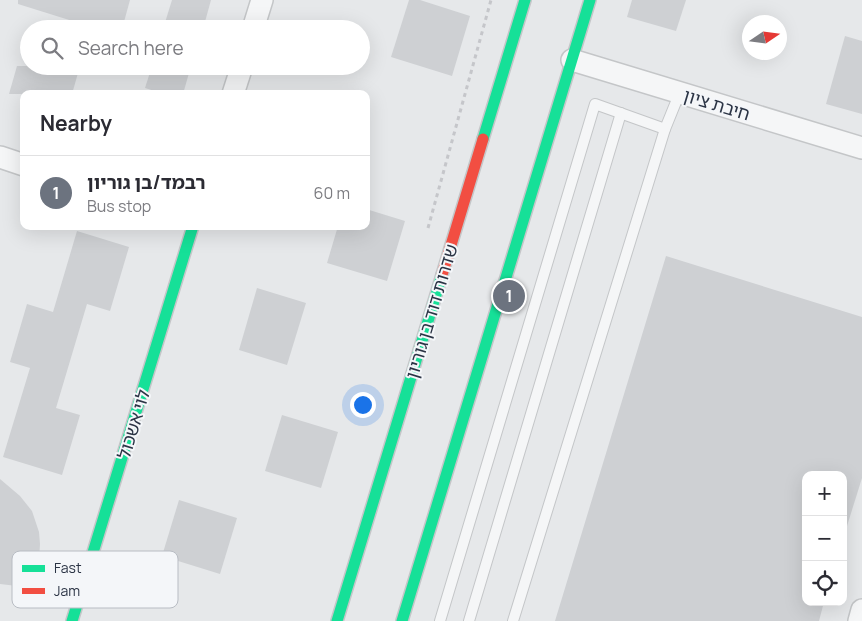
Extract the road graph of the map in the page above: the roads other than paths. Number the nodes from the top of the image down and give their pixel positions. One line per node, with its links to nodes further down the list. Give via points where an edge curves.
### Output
1 (262, 0): 4 (street)
2 (525, 0): 19 (main road, שדרות דוד בן גוריון)
3 (590, 0): 5 (main road)
4 (256, 20)
5 (572, 60): 8 (street, חיבת ציון); 20 (main road)
6 (239, 75): 7 (street)
7 (234, 90)
8 (680, 92): 10 (lane); 11 (street, חיבת ציון)
9 (621, 112): 10 (lane); 21 (lane, via 595,104); 22 (lane)
10 (664, 129): 23 (lane)
11 (862, 148)
12 (0, 157): 13 (street)
13 (20, 164)
14 (192, 230): 15 (main road, לוי אשכול)
15 (93, 551)
16 (76, 608): 18 (main road, לוי אשכול)
17 (862, 610): 24 (street)
18 (72, 621)
19 (337, 621)
20 (402, 621)
21 (440, 621)
22 (468, 621)
23 (513, 621)
24 (858, 621)

